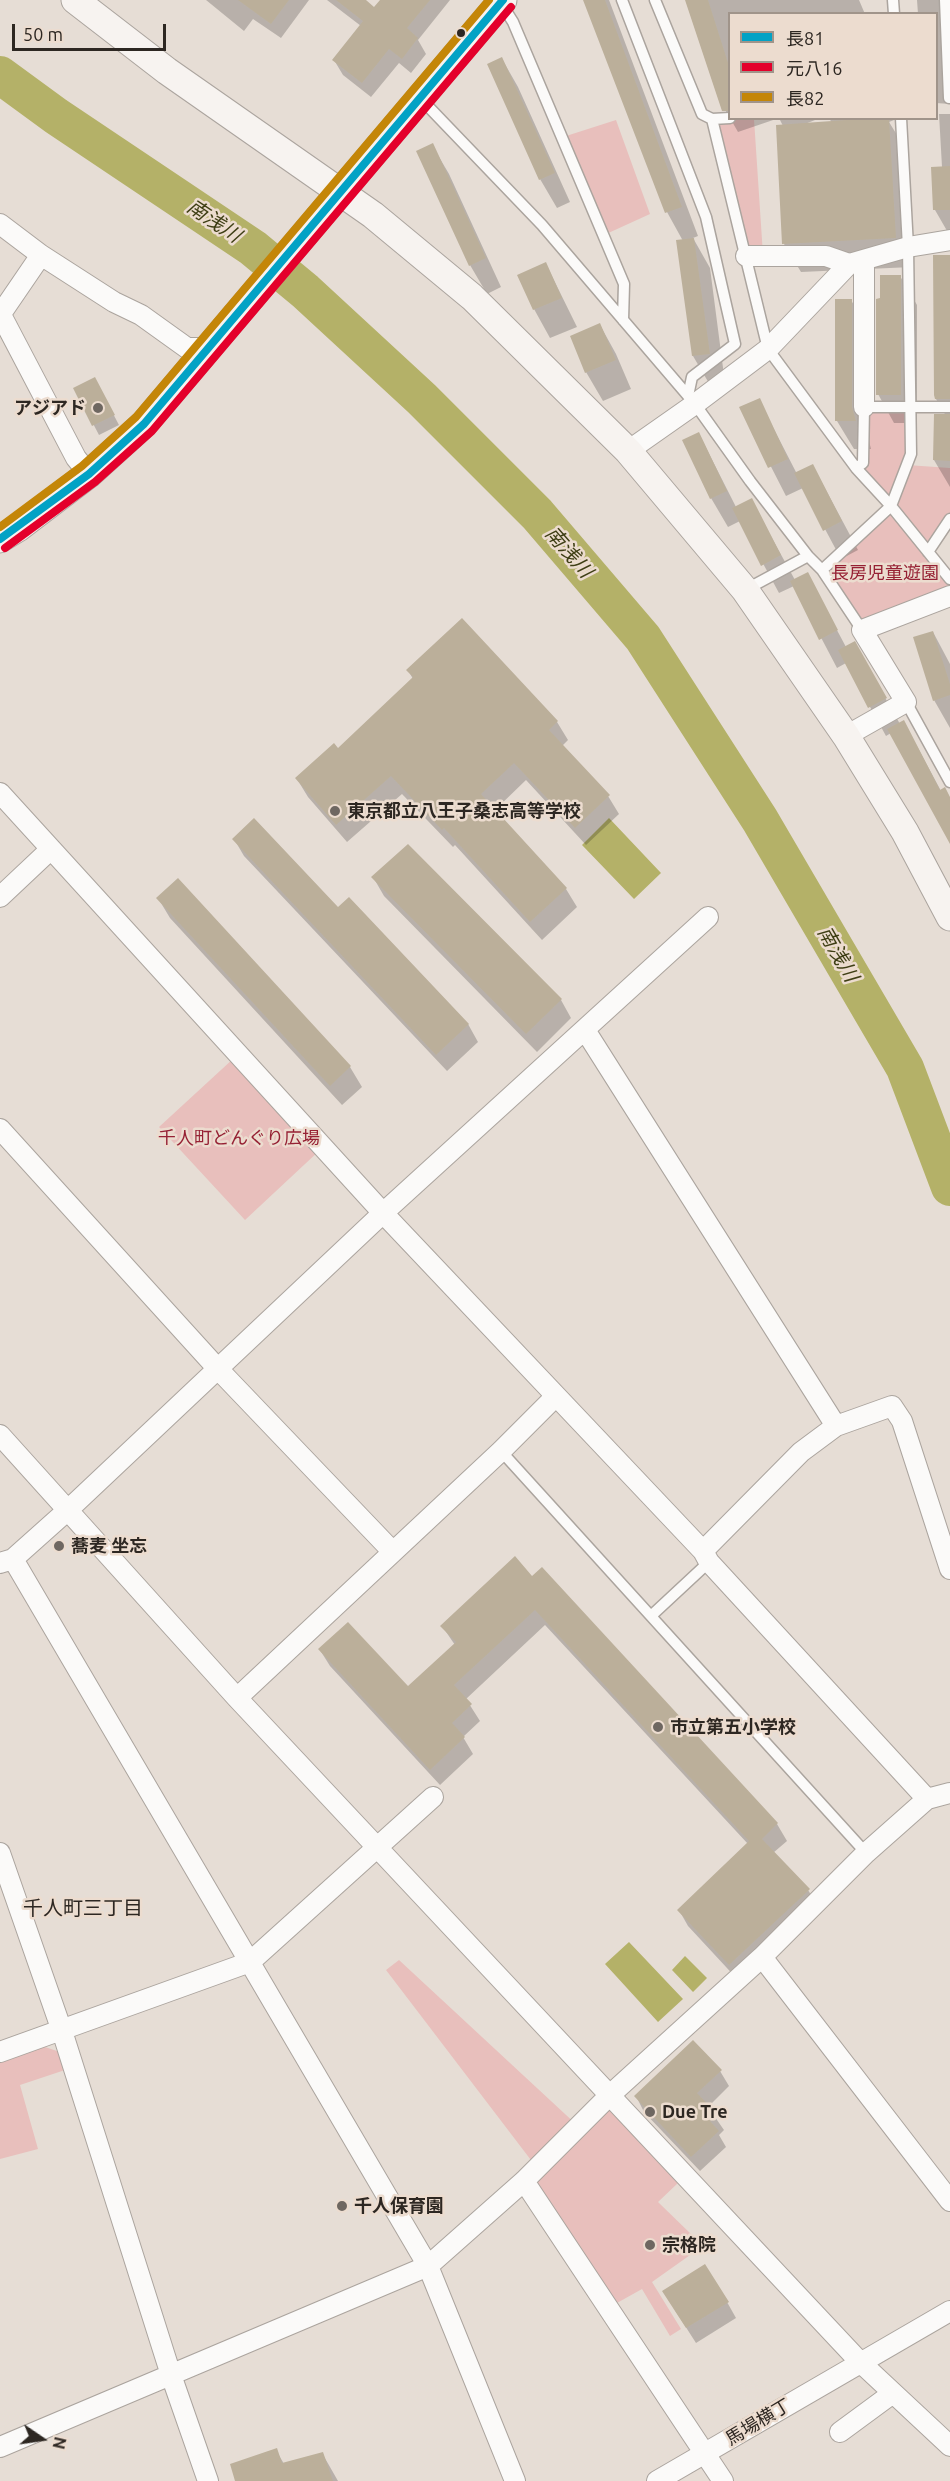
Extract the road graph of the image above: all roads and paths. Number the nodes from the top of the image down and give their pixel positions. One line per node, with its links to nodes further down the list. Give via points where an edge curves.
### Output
1 (75, 0): 11 (street)
2 (622, 0): 22 (lane, via 706,217 735,344 692,376)
3 (655, 0): 9 (lane, via 702,114)
4 (945, 0): 6 (lane)
5 (502, 1): 7 (street); 19 (lane, via 624,284)
6 (950, 98)
7 (421, 99): 11 (street); 19 (lane, via 542,225)
8 (728, 118): 9 (lane)
9 (712, 119): 16 (lane)
10 (901, 120): 14 (lane)
11 (332, 201): 20 (street); 26 (street, via 472,297)
12 (0, 224): 15 (street)
13 (950, 240): 14 (street)
14 (908, 248): 17 (street); 24 (lane)
15 (41, 255): 18 (street); 20 (street, via 141,315 187,348)
16 (746, 256): 17 (street, via 826,256); 21 (lane)
17 (856, 262): 21 (street); 23 (street)
18 (1, 314): 28 (street, via 76,458)
19 (623, 320): 22 (lane)
20 (217, 339): 28 (street, via 144,424)
21 (768, 349): 22 (street); 27 (lane)
22 (692, 400): 26 (street); 33 (lane)
23 (864, 407): 24 (lane); 27 (lane, via 863,463)
24 (911, 407): 25 (lane); 29 (lane, via 911,454)
25 (950, 407)
26 (628, 451): 36 (street)
27 (856, 468): 29 (lane)
28 (89, 474): 31 (street)
29 (891, 506): 32 (lane); 34 (lane)
30 (950, 519): 32 (lane)
31 (0, 539)
32 (928, 552): 35 (lane)
33 (808, 556): 34 (lane); 36 (lane)
34 (822, 570): 38 (lane)
35 (950, 579)
36 (745, 590): 40 (street)
37 (950, 596): 38 (street)
38 (862, 630): 39 (street)
39 (906, 702): 40 (street); 41 (lane)
40 (846, 736): 46 (street, via 905,832)
41 (950, 782)
42 (0, 793): 43 (street)
43 (51, 849): 44 (street); 49 (street)
44 (0, 897)
45 (708, 917): 47 (street)
46 (950, 917)
47 (585, 1030): 49 (street); 52 (street)
48 (0, 1129): 50 (street)
49 (383, 1213): 50 (street); 51 (street)
50 (218, 1369): 55 (street); 56 (street)
51 (556, 1396): 54 (street); 57 (street)
52 (836, 1426): 57 (street, via 801,1452); 59 (street, via 892,1406 902,1421)
53 (0, 1435): 55 (street)
54 (501, 1451): 56 (street); 60 (lane)
55 (69, 1509): 58 (street); 61 (street)
56 (393, 1552): 61 (street)
57 (706, 1557): 60 (lane); 64 (street)
58 (7, 1561): 69 (street)
59 (950, 1569)
60 (652, 1615): 67 (lane)
61 (237, 1698): 65 (street)
62 (950, 1793): 64 (street)
63 (433, 1797): 65 (street)
64 (927, 1799): 67 (street)
65 (378, 1849): 69 (street); 72 (street)
66 (0, 1853): 70 (street)
67 (866, 1853): 68 (street)
68 (762, 1957): 72 (street); 74 (street)
69 (250, 1962): 70 (street); 75 (street)
70 (62, 2031): 71 (street); 78 (street)
71 (0, 2052)
72 (610, 2095): 73 (street); 77 (street)
73 (524, 2181): 75 (street); 83 (street)
74 (950, 2201)
75 (428, 2266): 78 (street); 85 (street)
76 (950, 2311): 77 (street, 馬場横丁)
77 (859, 2361): 79 (street); 83 (street, 馬場横丁)
78 (171, 2375): 82 (street); 84 (street)
79 (893, 2393): 80 (street); 81 (street)
80 (840, 2432)
81 (950, 2446)
82 (0, 2447)
83 (705, 2454): 86 (street, 馬場横丁); 87 (street)
84 (208, 2481)
85 (515, 2481)
86 (657, 2481)
87 (723, 2481)

